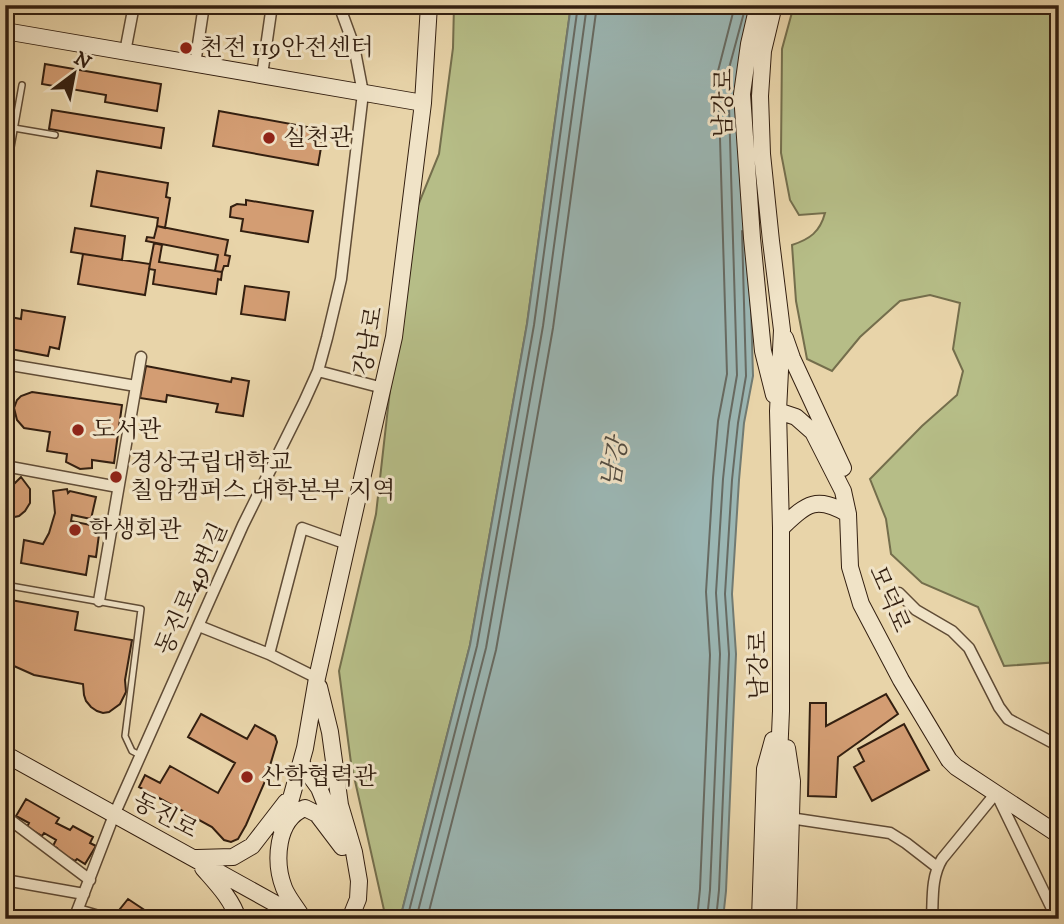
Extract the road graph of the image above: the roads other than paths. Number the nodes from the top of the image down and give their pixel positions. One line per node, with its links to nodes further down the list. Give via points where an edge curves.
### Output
1 (134, 5): 9 (street)
2 (204, 5): 10 (street)
3 (272, 5): 11 (street)
4 (339, 5): 13 (street, 동진로49번길, via 355,46)
5 (429, 5): 14 (street, 강남로)
6 (758, 5): 24 (street, 남강로, via 742,94 763,351)
7 (774, 5): 18 (street, 남강로, via 763,51 760,96)
8 (5, 31): 9 (street)
9 (125, 52): 10 (street)
10 (195, 64): 11 (street)
11 (262, 75): 13 (street)
12 (22, 85): 15 (lane)
13 (363, 93): 14 (street); 21 (street, 동진로49번길, via 341,279)
14 (422, 103): 23 (street, 강남로, via 394,337)
15 (14, 128): 16 (lane); 17 (lane)
16 (55, 135)
17 (5, 181)
18 (782, 330): 24 (street, 남강로); 27 (street, via 851,485)
19 (141, 357): 22 (street)
20 (5, 364): 22 (street)
21 (318, 371): 23 (street); 33 (street, 동진로49번길)
22 (135, 386): 26 (street)
23 (383, 388): 29 (street, 강남로)
24 (778, 411): 27 (street, 모덕로, via 796,417 813,432 843,491); 28 (street, 남강로)
25 (5, 466): 26 (street)
26 (118, 487): 32 (street)
27 (848, 514): 28 (street, via 816,502); 41 (street, 모덕로, via 850,567 861,604 949,760)
28 (781, 528): 36 (street, 남강로)
29 (348, 544): 34 (street, via 302,528); 35 (street, 강남로)
30 (5, 585): 32 (lane)
31 (899, 593): 37 (street, via 969,648 1008,719)
32 (99, 601): 39 (lane, via 141,609 125,736)
33 (198, 626): 34 (street); 44 (street, 동진로49번길)
34 (269, 654): 35 (street)
35 (317, 678): 40 (street, 강남로); 43 (street, 강남로)
36 (781, 710): 46 (street, via 792,780); 61 (street, via 765,769); 62 (street, 남강로)
37 (1059, 746)
38 (5, 754): 44 (street, 동진로)
39 (138, 754)
40 (303, 756): 42 (street); 43 (street); 49 (street, 강남로)
41 (996, 793): 48 (street, 모덕로); 51 (street); 65 (street)
42 (292, 794): 47 (street); 50 (street, via 252,846 233,857)
43 (340, 805): 55 (street, 강남로, via 359,881)
44 (114, 815): 50 (street, 동진로); 53 (street, 동진로49번길)
45 (5, 816): 53 (street)
46 (790, 818): 51 (street, via 890,834); 63 (street)
47 (282, 831): 49 (street, via 296,812 305,808 317,814); 60 (street, via 278,867 284,890)
48 (1059, 835)
49 (342, 847): 55 (street, 강남로, via 353,890)
50 (194, 858): 58 (street, via 220,887); 60 (street, 동진로)
51 (937, 867): 64 (street)
52 (5, 880): 54 (street)
53 (90, 880): 54 (street, 동진로49번길)
54 (84, 894): 56 (street, 동진로49번길)
55 (352, 913)
56 (76, 914): 57 (street)
57 (109, 919)
58 (238, 919)
59 (264, 919): 60 (street)
60 (302, 919)
61 (760, 919)
62 (772, 919)
63 (788, 919)
64 (932, 919)
65 (1057, 919)

